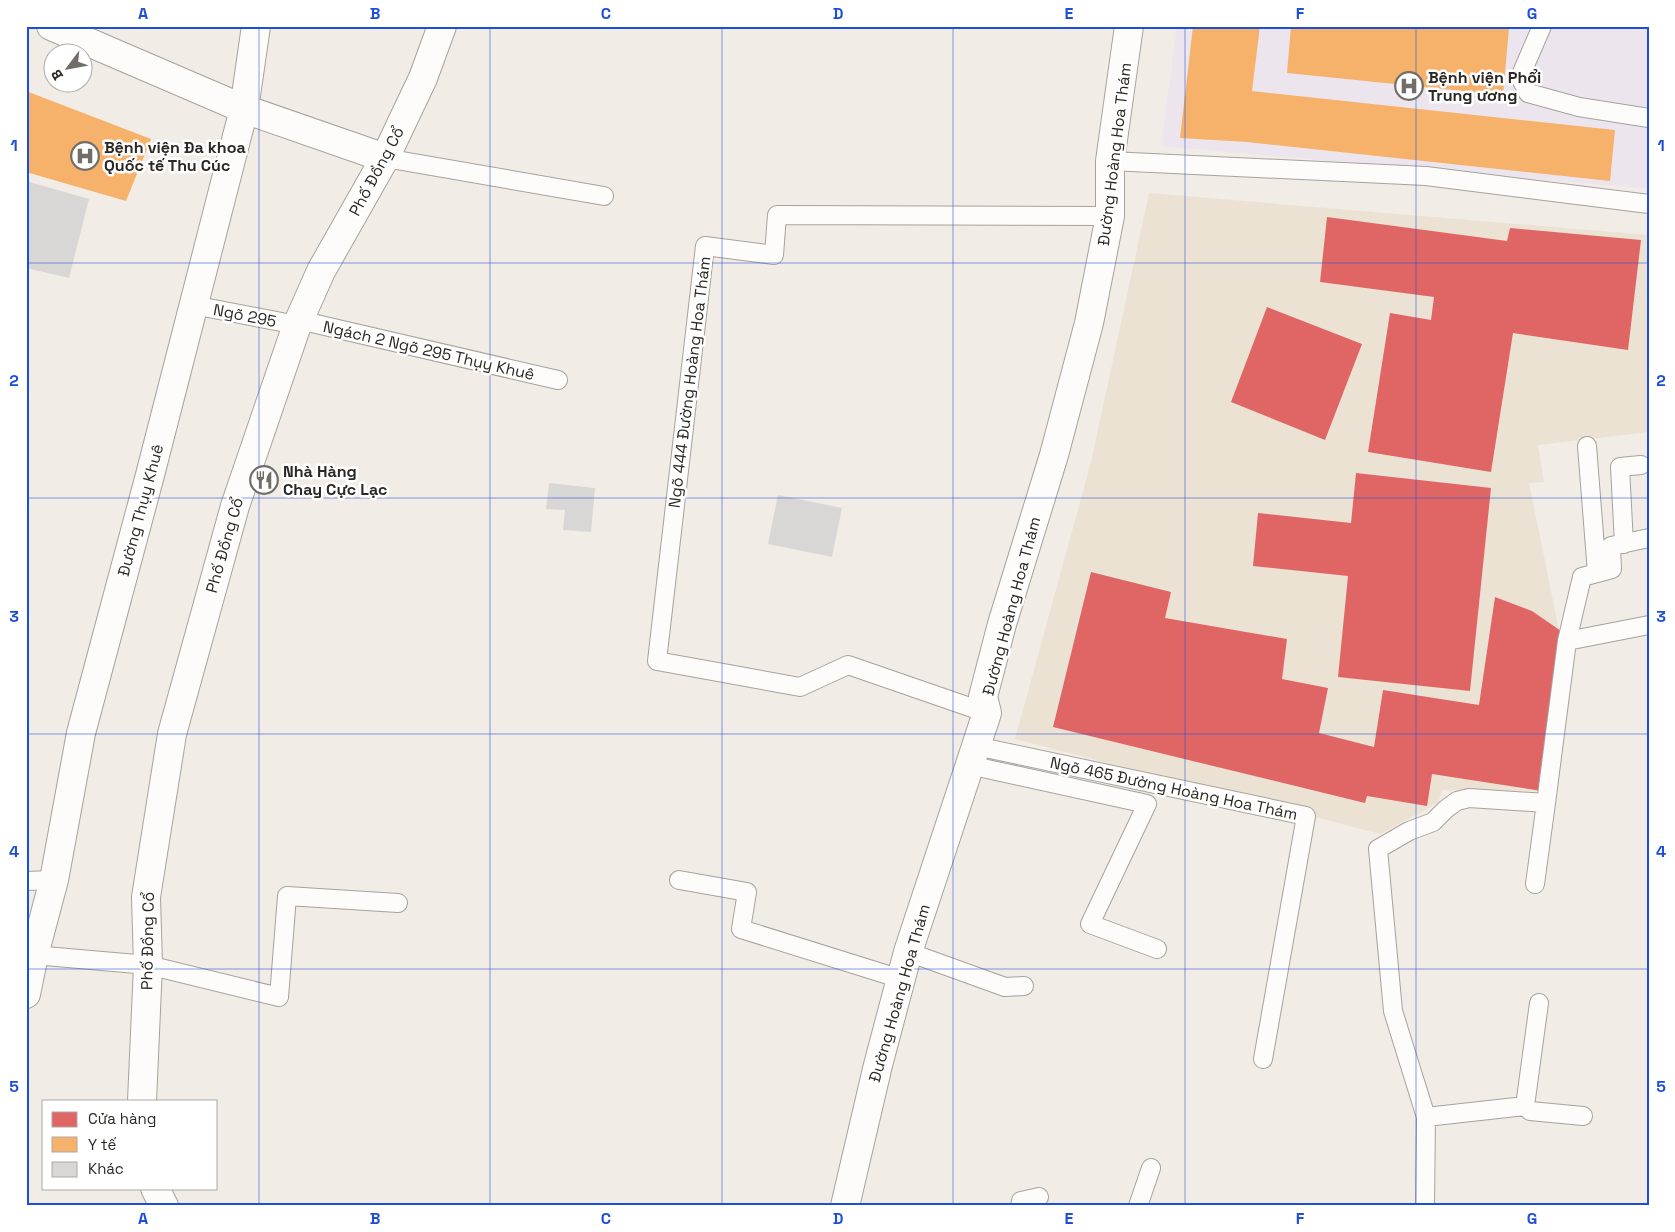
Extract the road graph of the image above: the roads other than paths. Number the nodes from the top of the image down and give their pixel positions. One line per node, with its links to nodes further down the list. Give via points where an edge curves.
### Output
1 (51, 26): 6 (main road)
2 (256, 26): 6 (main road, Đường Thụy Khuê)
3 (442, 26): 8 (main road, Phố Đồng Cổ, via 423,78)
4 (1130, 26): 9 (main road, Đường Hoàng Hoa Thám)
5 (1542, 26): 7 (lane, via 1520,77 1528,94 1579,107)
6 (244, 109): 8 (main road); 13 (main road, Đường Thụy Khuê)
7 (1649, 118)
8 (385, 158): 10 (lane); 14 (main road, Phố Đồng Cổ, via 321,271)
9 (1110, 162): 11 (lane, via 1426,176); 12 (main road, Đường Hoàng Hoa Thám)
10 (604, 196)
11 (1649, 204)
12 (1110, 216): 23 (main road, Đường Hoàng Hoa Thám, via 1086,332 1054,455 1002,624 984,697); 23 (lane, Ngõ 444 Đường Hoàng Hoa Thám, via 777,215 774,255 706,246 657,661 800,687 848,665)
13 (193, 305): 14 (lane, Ngõ 295); 26 (main road, Đường Thụy Khuê, via 81,733)
14 (298, 322): 15 (lane, Ngách 2 Ngõ 295 Thụy Khuê); 34 (main road, Phố Đồng Cổ, via 235,506 172,734 146,897)
15 (558, 380)
16 (1587, 446): 20 (lane)
17 (1640, 465): 19 (lane, via 1620,467)
18 (1649, 538): 19 (lane)
19 (1624, 544): 20 (lane, via 1611,546 1612,569)
20 (1597, 573): 22 (lane, via 1582,577)
21 (1649, 625): 22 (lane)
22 (1567, 641): 25 (lane)
23 (987, 713): 24 (main road, Đường Hoàng Hoa Thám)
24 (973, 755): 31 (lane, via 1147,804 1090,924); 32 (main road, Đường Hoàng Hoa Thám); 39 (lane, Ngõ 465 Đường Hoàng Hoa Thám, via 1306,816)
25 (1546, 803): 29 (lane); 42 (lane, via 1469,798 1457,801 1433,822 1378,849 1393,1011)
26 (54, 880): 28 (lane); 33 (main road, Đường Thụy Khuê)
27 (679, 880): 35 (lane, via 747,892 740,929)
28 (26, 881)
29 (1535, 884)
30 (398, 902): 34 (lane, via 287,896 279,997)
31 (1157, 949)
32 (908, 952): 35 (main road, Đường Hoàng Hoa Thám); 36 (lane, via 1005,987)
33 (34, 955): 34 (lane); 37 (main road, Đường Thụy Khuê)
34 (148, 965): 40 (main road, Phố Đồng Cổ)
35 (901, 979): 48 (main road, Đường Hoàng Hoa Thám)
36 (1024, 986)
37 (26, 994)
38 (1539, 1003): 41 (lane)
39 (1263, 1059)
40 (142, 1100)
41 (1525, 1106): 42 (lane); 43 (lane, via 1530,1111)
42 (1426, 1116): 51 (lane)
43 (1583, 1116)
44 (1151, 1168): 50 (lane)
45 (156, 1190): 47 (main road)
46 (1039, 1197): 49 (lane, via 1021,1201)
47 (164, 1206)
48 (846, 1206)
49 (1020, 1206)
50 (1138, 1206)
51 (1425, 1206)

